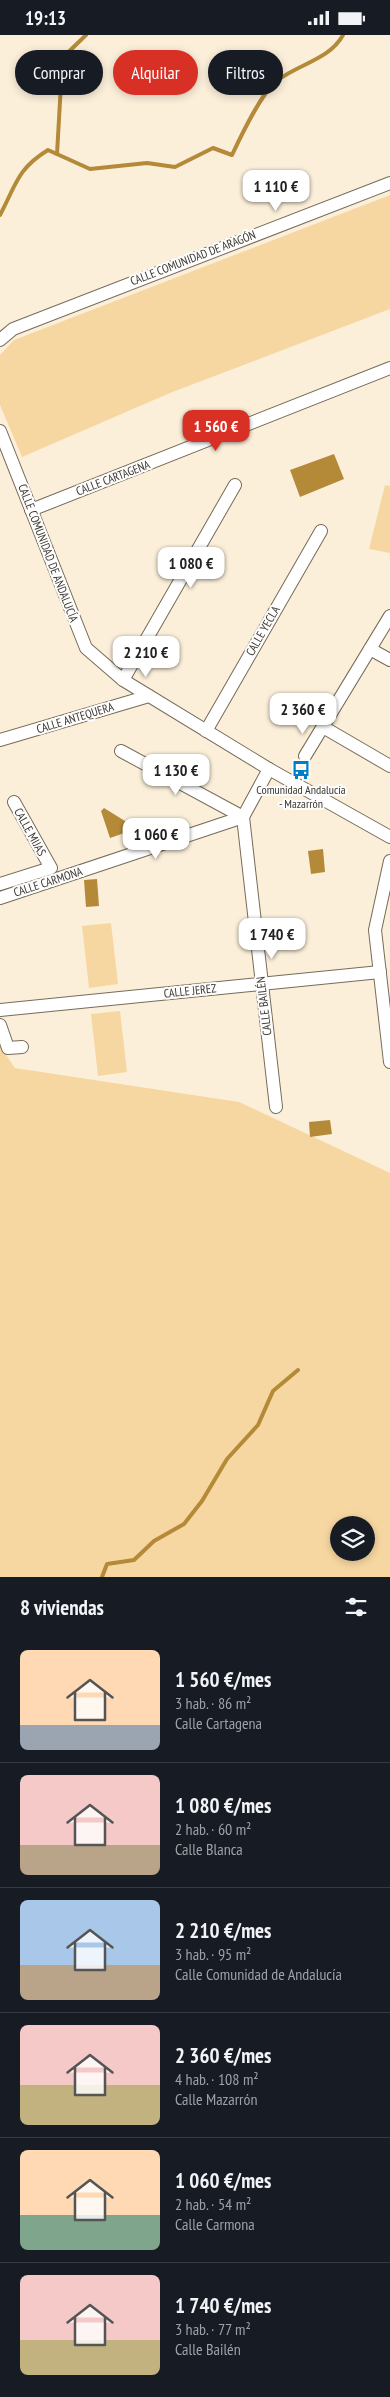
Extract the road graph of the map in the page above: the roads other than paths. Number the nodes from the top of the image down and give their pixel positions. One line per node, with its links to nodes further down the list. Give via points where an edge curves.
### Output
1 (390, 183): 2 (street, CALLE COMUNIDAD DE ARAGÓN, via 13,329)
2 (0, 340)
3 (390, 369): 6 (street, CALLE CARTAGENA)
4 (0, 431): 6 (street, CALLE COMUNIDAD DE ANDALUCÍA)
5 (235, 485): 11 (street)
6 (31, 510): 11 (street, CALLE COMUNIDAD DE ANDALUCÍA, via 86,648)
7 (320, 531): 14 (street, CALLE YECLA)
8 (390, 616): 9 (street)
9 (370, 649): 10 (street); 13 (street)
10 (390, 660)
11 (123, 680): 12 (street, CALLE COMUNIDAD DE ANDALUCÍA)
12 (149, 696): 14 (street, CALLE COMUNIDAD DE ANDALUCÍA); 15 (street, CALLE ANTEQUERA)
13 (323, 727): 17 (street); 18 (street)
14 (206, 731): 19 (street, CALLE COMUNIDAD DE ANDALUCÍA)
15 (0, 741)
16 (121, 751): 21 (street)
17 (305, 756)
18 (390, 766)
19 (269, 769): 21 (street); 22 (street, CALLE COMUNIDAD DE ANDALUCÍA)
20 (14, 802): 24 (street, CALLE MIJAS, via 51,868)
21 (244, 817): 25 (street, CALLE CARMONA); 27 (street, CALLE BAILÉN)
22 (390, 837)
23 (390, 861): 26 (street, via 375,930)
24 (0, 883)
25 (0, 898)
26 (380, 972): 27 (street, CALLE JEREZ); 31 (street)
27 (261, 984): 28 (street, CALLE JEREZ); 32 (street, CALLE BAILÉN)
28 (0, 1010)
29 (0, 1025): 30 (street, via 8,1048)
30 (22, 1047)
31 (390, 1062)
32 (276, 1107)

